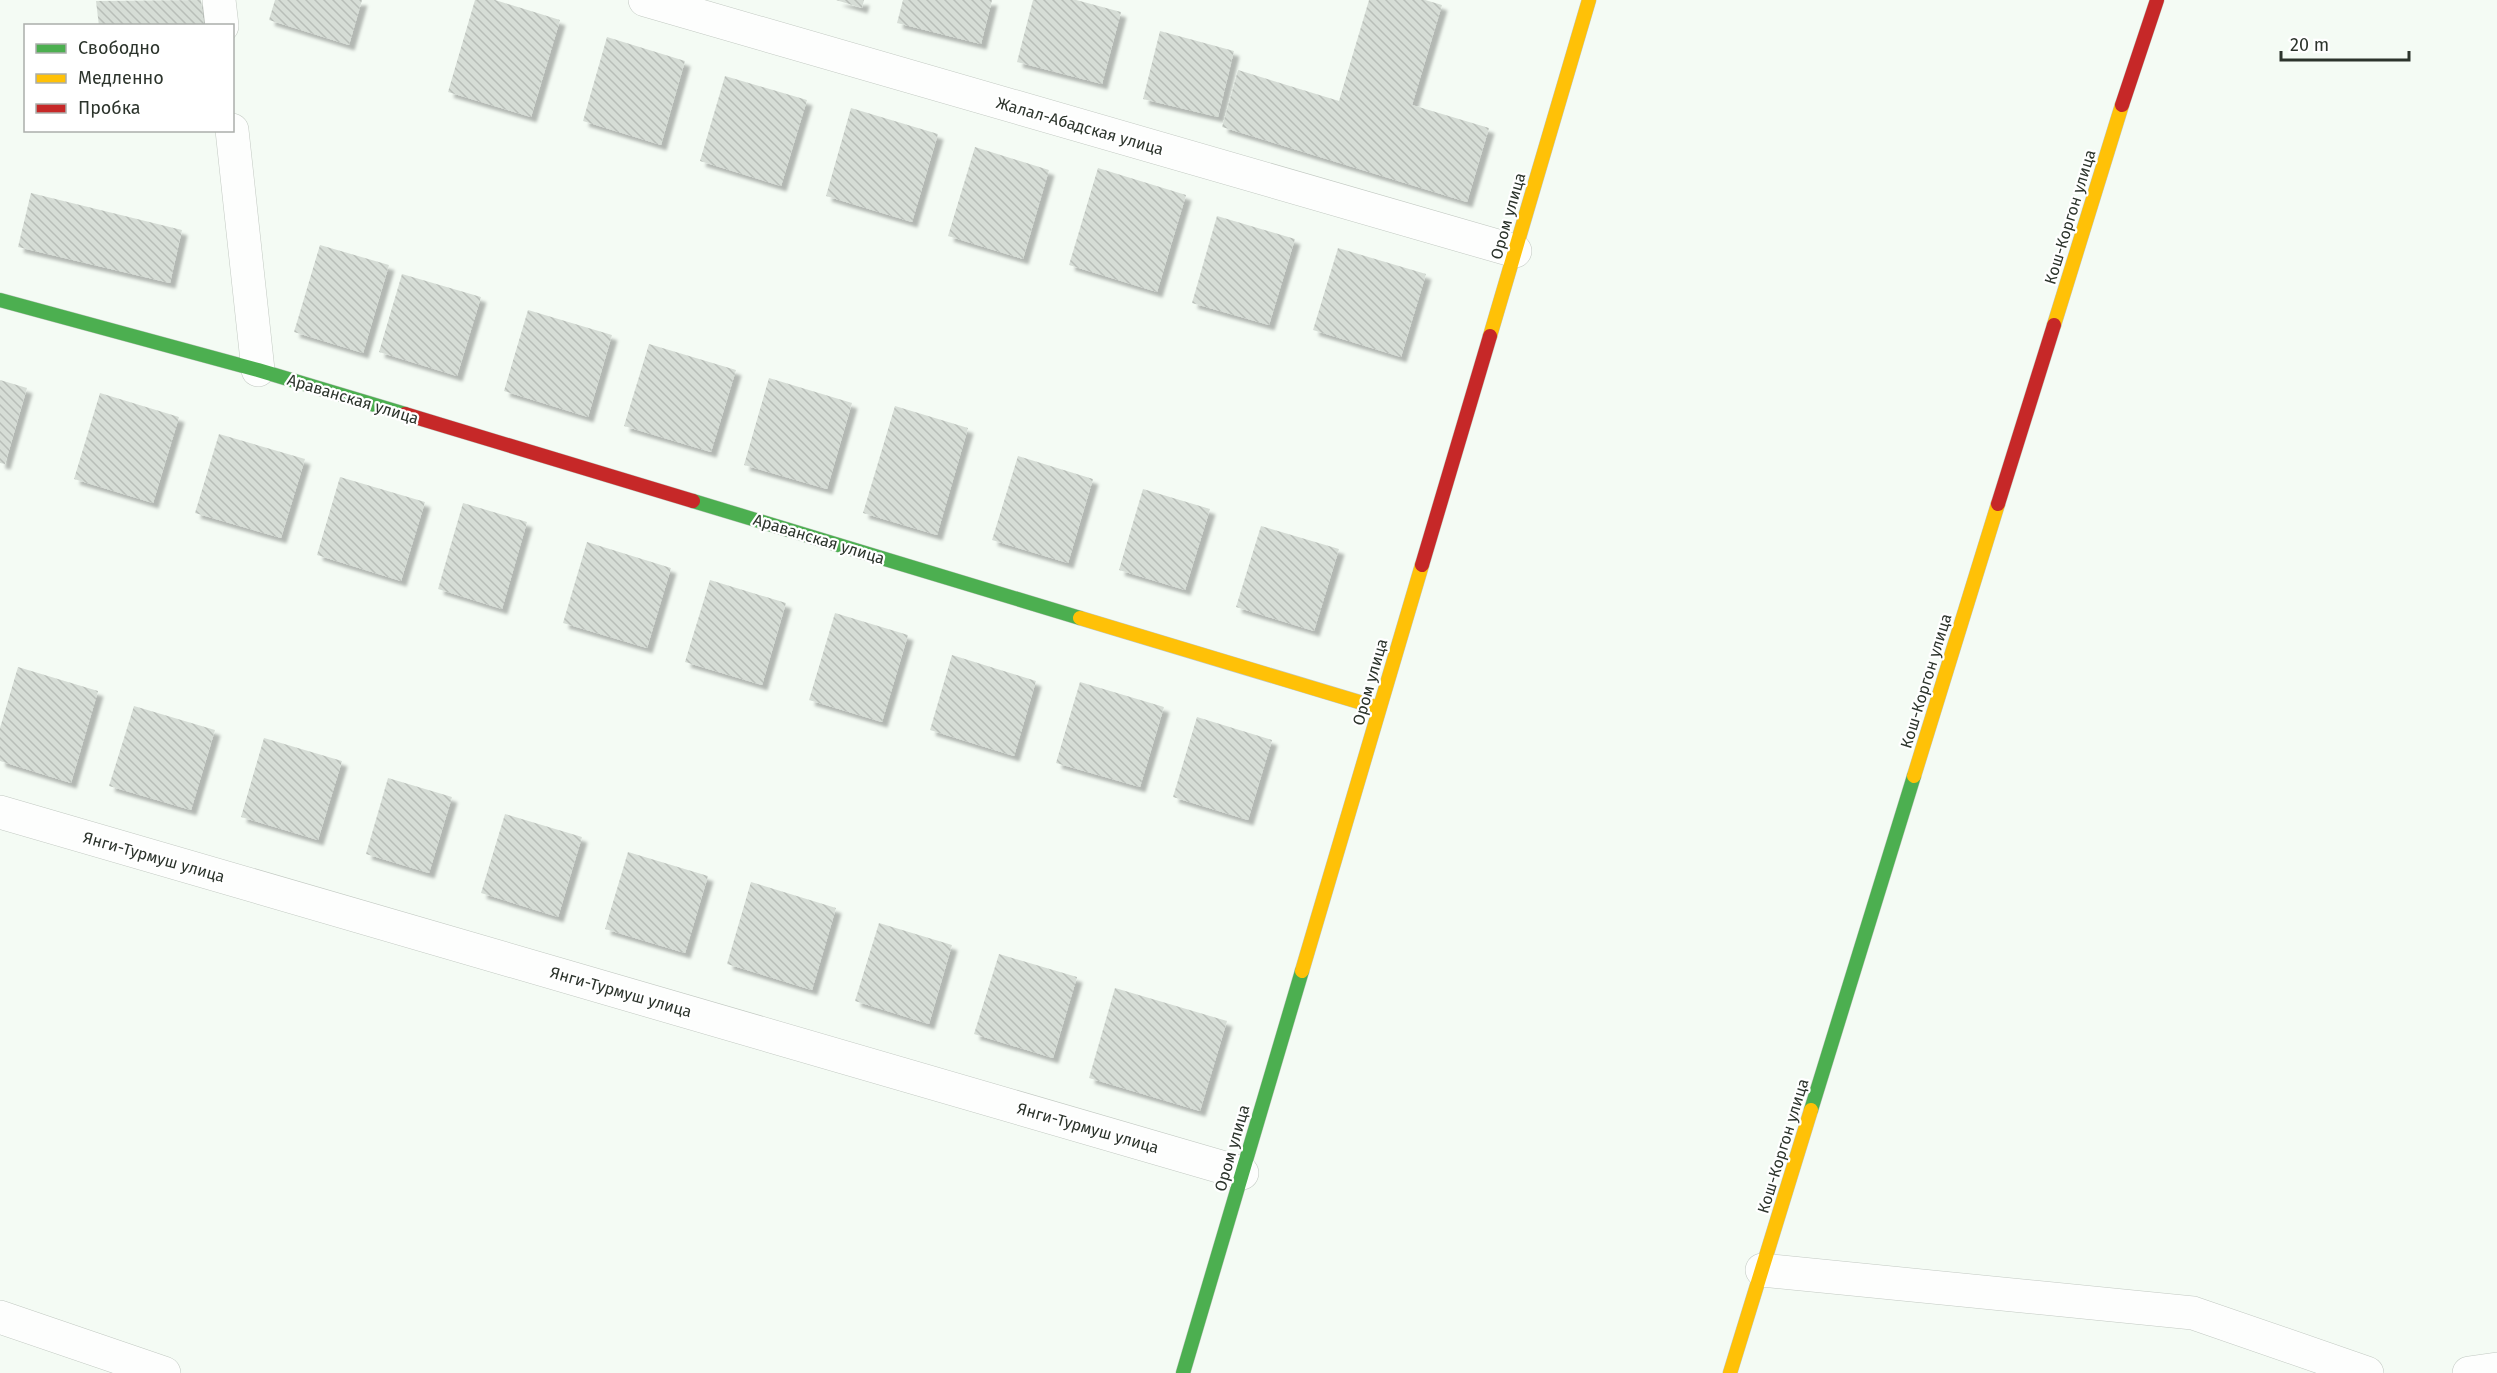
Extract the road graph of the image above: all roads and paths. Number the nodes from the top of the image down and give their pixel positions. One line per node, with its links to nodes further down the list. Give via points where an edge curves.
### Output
1 (219, 0): 5 (street)
2 (645, 0): 7 (street, Жалал-Абадская улица)
3 (1589, 0): 7 (street, Ором улица)
4 (2157, 0): 13 (street, Кош-Коргон улица)
5 (222, 24)
6 (232, 132): 9 (street)
7 (1515, 251): 10 (street, Ором улица)
8 (0, 300): 9 (street, Араванская улица)
9 (258, 370): 10 (street, Араванская улица)
10 (1379, 708): 12 (street, Ором улица)
11 (0, 812): 12 (street, Янги-Турмуш улица)
12 (1242, 1173): 17 (street, Ором улица)
13 (1762, 1270): 18 (street, Кош-Коргон улица); 19 (street, via 2193,1313)
14 (0, 1317): 16 (street)
15 (2497, 1369): 20 (street)
16 (164, 1373)
17 (1182, 1373)
18 (1730, 1373)
19 (2367, 1373)
20 (2469, 1373)

